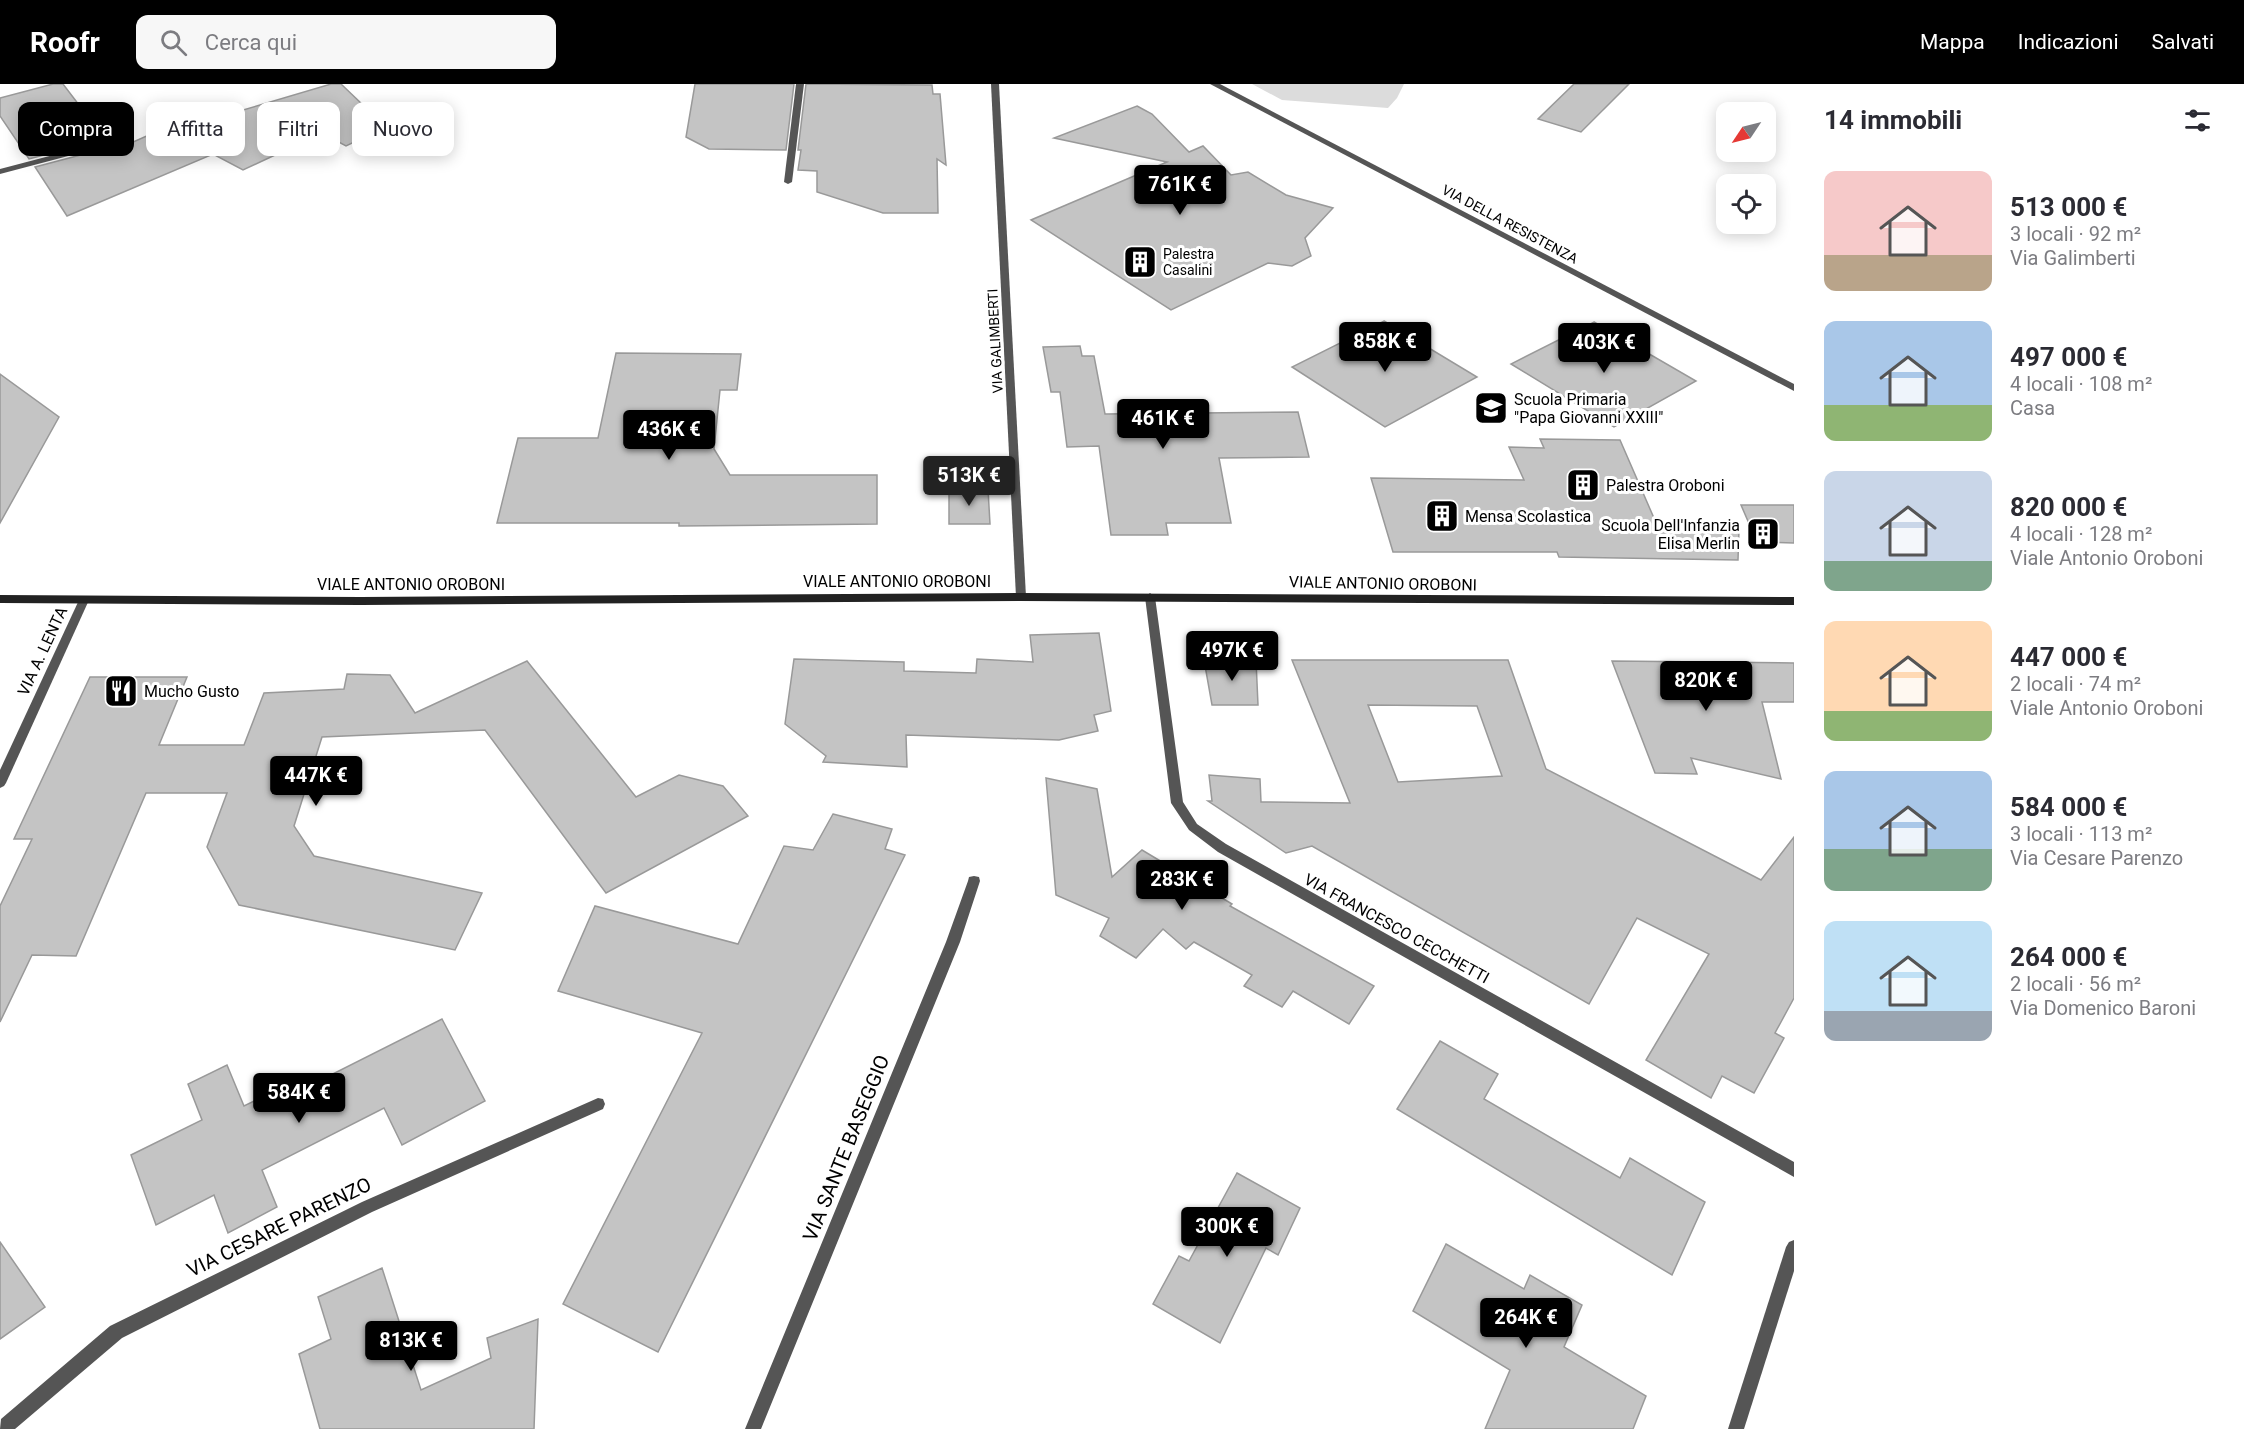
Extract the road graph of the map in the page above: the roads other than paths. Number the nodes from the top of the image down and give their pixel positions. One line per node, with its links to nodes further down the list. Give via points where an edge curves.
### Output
1 (800, 84): 6 (street)
2 (994, 84): 8 (street, VIA GALIMBERTI)
3 (1214, 84): 7 (street, VIA DELLA RESISTENZA)
4 (59, 156): 5 (street)
5 (0, 172)
6 (788, 182)
7 (1794, 388)
8 (1021, 597): 9 (street, VIALE ANTONIO OROBONI); 11 (street, VIALE ANTONIO OROBONI)
9 (1150, 597): 12 (street, VIALE ANTONIO OROBONI); 16 (street, VIA FRANCESCO CECCHETTI, via 1177,803 1193,827 1254,866)
10 (0, 599): 11 (street, VIALE ANTONIO OROBONI)
11 (84, 600): 13 (street, VIA A. LENTA)
12 (1794, 601)
13 (0, 783)
14 (974, 880): 19 (street, VIA SANTE BASEGGIO, via 953,942)
15 (598, 1104): 18 (street, VIA CESARE PARENZO, via 367,1207 116,1332)
16 (1794, 1170)
17 (1794, 1247): 20 (street)
18 (5, 1429)
19 (753, 1429)
20 (1736, 1429)

